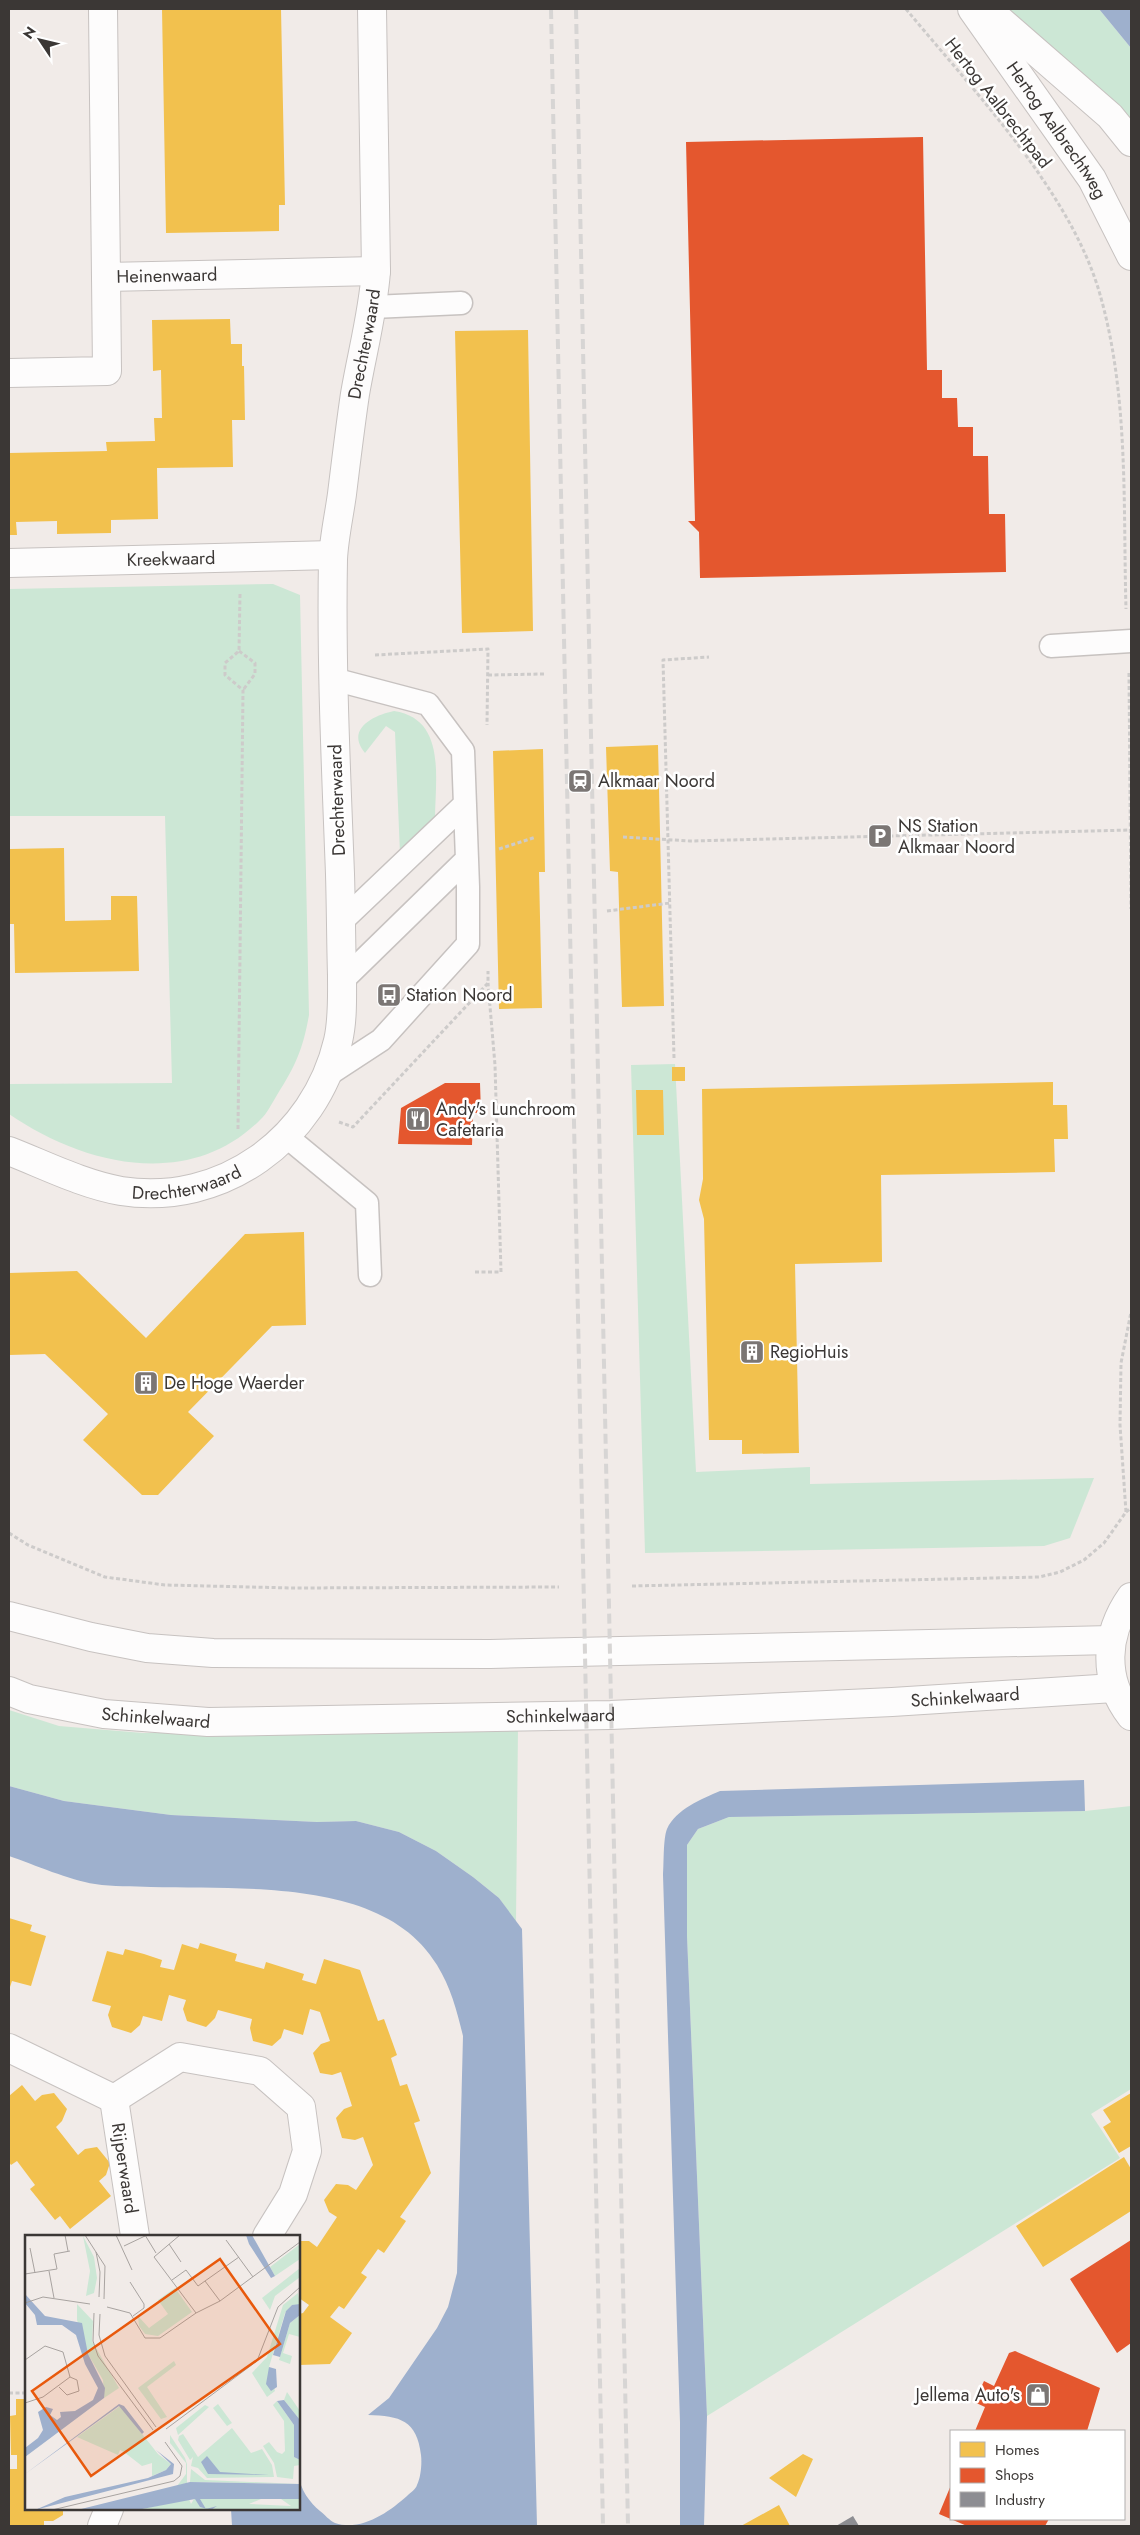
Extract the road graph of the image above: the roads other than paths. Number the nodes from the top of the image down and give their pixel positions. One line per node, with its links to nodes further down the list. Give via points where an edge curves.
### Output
1 (104, 9): 8 (street, Heinenwaard)
2 (372, 9): 7 (street, Drechterwaard)
3 (972, 9): 6 (street, Hertog Aalbrechtweg, via 1092,179)
4 (987, 9): 5 (street, Hertog Aalbrechtweg, via 1110,116)
5 (1131, 142)
6 (1131, 256)
7 (376, 271): 8 (street, Heinenwaard); 10 (street, Drechterwaard)
8 (106, 277): 11 (street, via 107,371)
9 (461, 303): 10 (lane)
10 (373, 306): 12 (street, Drechterwaard, via 356,392)
11 (9, 373)
12 (333, 555): 13 (street, Kreekwaard); 16 (street, Drechterwaard)
13 (9, 564)
14 (1129, 641): 15 (lane)
15 (1051, 646)
16 (333, 679): 17 (lane, Drechterwaard, via 428,704 463,751); 19 (street, Drechterwaard)
17 (465, 804): 18 (lane, Drechterwaard); 19 (lane)
18 (467, 859): 20 (lane); 21 (lane, Drechterwaard, via 468,944 381,1040)
19 (341, 922): 20 (street, Drechterwaard)
20 (342, 981): 21 (street, Drechterwaard, via 338,1040)
21 (326, 1076): 22 (street, Drechterwaard, via 309,1109)
22 (287, 1138): 23 (street, Drechterwaard, via 238,1172 199,1187 147,1193 91,1184); 24 (lane, via 367,1203)
23 (9, 1151)
24 (370, 1275)
25 (1131, 1597): 27 (street, via 1120,1613)
26 (9, 1616): 27 (street, via 147,1648 214,1653 490,1654)
27 (1110, 1640): 28 (street, via 1109,1663)
28 (1114, 1688): 29 (street, Schinkelwaard, via 611,1715 208,1722 104,1714 29,1699); 30 (street)
29 (9, 1691)
30 (1131, 1716)
31 (9, 2048): 32 (street, Rijperwaard)
32 (114, 2099): 33 (street, Rijperwaard); 34 (street, Rijperwaard, via 180,2057 260,2071 301,2106 306,2152 293,2194)
33 (135, 2235)
34 (268, 2235)
35 (109, 2510): 36 (street)
36 (102, 2526)

